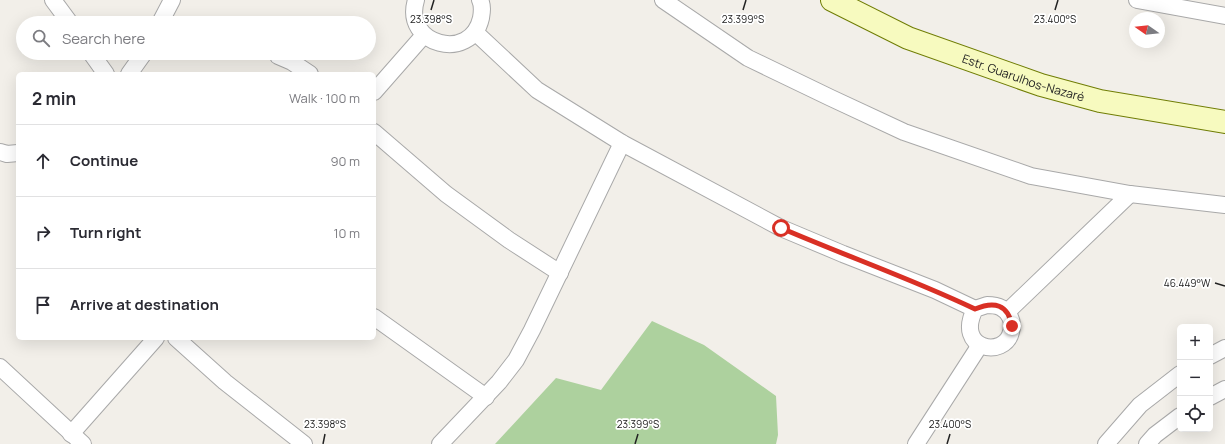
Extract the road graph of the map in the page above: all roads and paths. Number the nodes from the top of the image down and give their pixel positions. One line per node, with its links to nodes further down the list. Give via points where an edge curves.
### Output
1 (54, 0): 8 (street)
2 (172, 0): 9 (street)
3 (416, 0): 12 (street, via 414,16)
4 (480, 0): 11 (street, via 482,13)
5 (663, 0): 25 (street, via 748,58 904,132 1031,176)
6 (832, 0): 20 (main road, Estr. Guarulhos-Nazaré, via 908,38 1041,85 1100,101)
7 (1136, 0): 10 (street)
8 (65, 16)
9 (164, 16)
10 (1225, 16)
11 (475, 32): 12 (street, via 468,39 450,45 436,42); 22 (street, via 537,90)
12 (424, 35): 19 (street)
13 (97, 60): 16 (street)
14 (139, 60): 17 (street)
15 (287, 60): 18 (street)
16 (105, 72)
17 (130, 72)
18 (307, 72)
19 (376, 90)
20 (1225, 122)
21 (376, 134): 27 (street, via 446,194)
22 (622, 143): 27 (street); 28 (street, via 781,228 935,290)
23 (0, 152): 24 (street)
24 (16, 153)
25 (1130, 194): 26 (street); 29 (street)
26 (1225, 205)
27 (560, 273): 39 (street, via 516,360)
28 (975, 309): 29 (street, via 994,305); 33 (street, via 970,319 970,334)
29 (1007, 312): 33 (street, via 1012,326 1007,340 1002,345 994,347)
30 (376, 318): 39 (street)
31 (154, 340): 42 (street)
32 (178, 340): 44 (street)
33 (980, 345): 46 (street)
34 (1225, 348): 35 (street)
35 (1213, 354)
36 (0, 367): 42 (street)
37 (1177, 376): 47 (street, via 1140,405)
38 (1225, 389): 40 (street)
39 (486, 396): 45 (street)
40 (1212, 396)
41 (1177, 418): 48 (street)
42 (71, 434): 43 (street)
43 (83, 444)
44 (304, 444)
45 (440, 444)
46 (916, 444)
47 (1106, 444)
48 (1147, 444)

